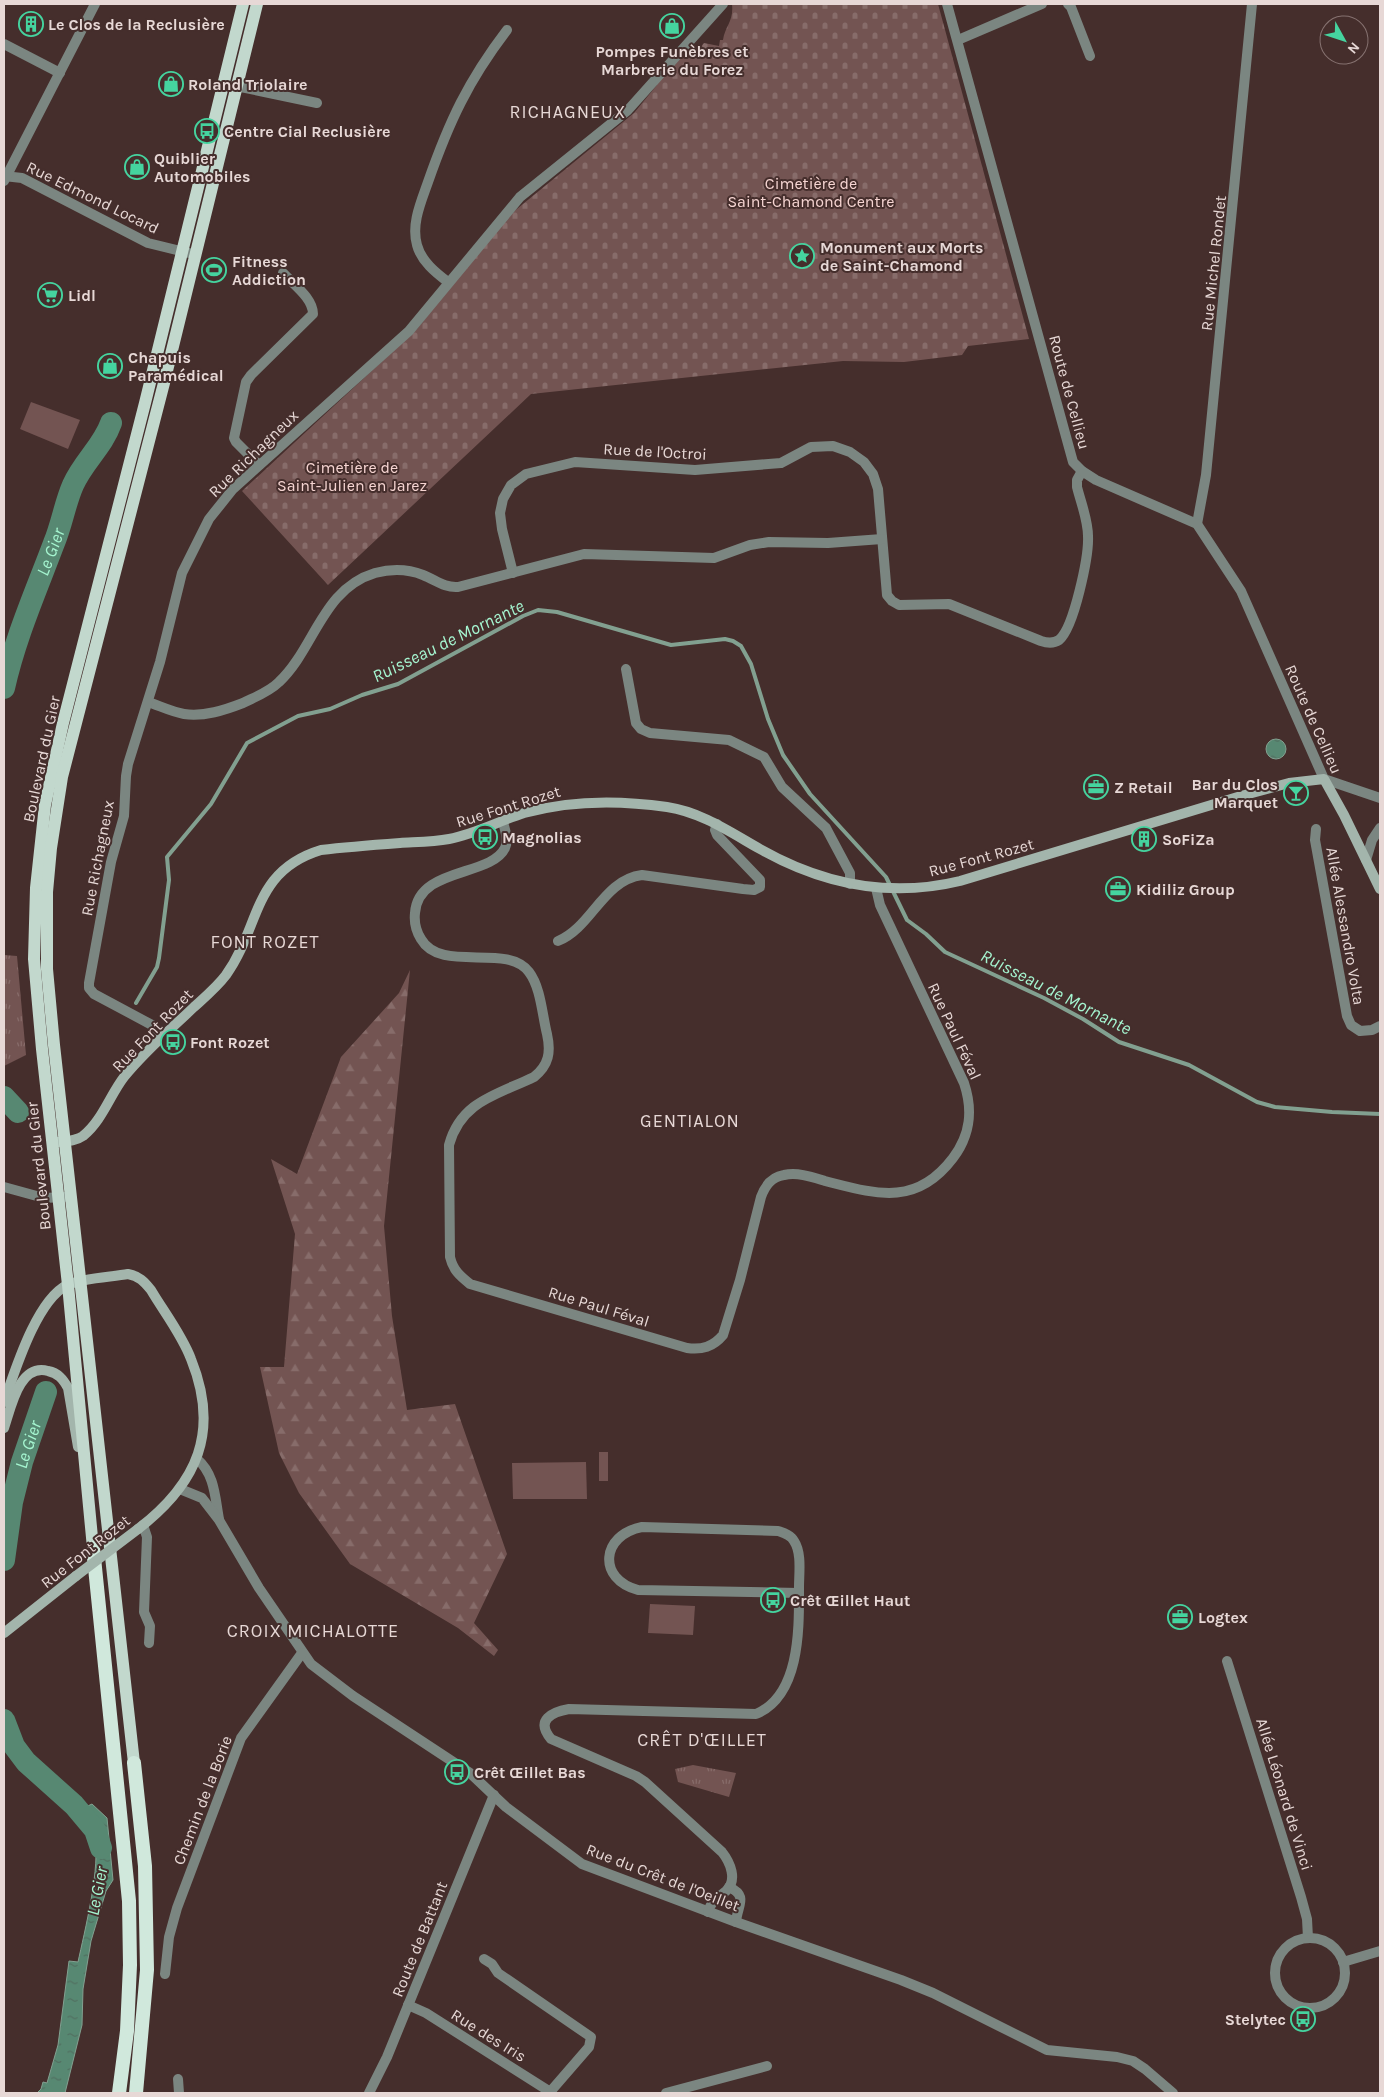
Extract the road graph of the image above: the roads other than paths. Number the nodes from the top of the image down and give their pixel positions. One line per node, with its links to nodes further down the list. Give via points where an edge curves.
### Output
1 (95, 4): 13 (street)
2 (242, 4): 17 (main road, Boulevard du Gier)
3 (257, 4): 14 (main road, Boulevard du Gier)
4 (724, 4): 20 (street, Rue Richagneux, via 635,103 520,197)
5 (947, 4): 10 (street, Route de Cellieu)
6 (1042, 4): 10 (street)
7 (1068, 4): 12 (street, via 1072,7)
8 (1252, 4): 23 (street, Rue Michel Rondet, via 1206,475)
9 (507, 30): 20 (street, via 470,82 453,116 418,210 414,233 417,248 424,260)
10 (958, 40): 22 (street, Route de Cellieu, via 1073,462)
11 (4, 44): 13 (street)
12 (1090, 56)
13 (60, 73): 16 (street)
14 (236, 86): 15 (street); 18 (main road, Boulevard du Gier)
15 (317, 103)
16 (5, 178): 17 (street, Rue Edmond Locard, via 22,178 148,243)
17 (182, 251): 18 (street, Rue Edmond Locard); 42 (main road, Boulevard du Gier, via 45,805 36,888 34,959)
18 (195, 254): 41 (main road, Boulevard du Gier, via 62,777 50,848 47,968)
19 (283, 273): 21 (street, via 310,302 313,314 246,382 234,438)
20 (448, 282): 21 (street, Rue Richagneux, via 409,331)
21 (259, 465): 27 (street, Rue Richagneux, via 233,489 209,519 182,573)
22 (1082, 471): 23 (street, Route de Cellieu); 24 (street, Rue de l'Octroi, via 1077,487 1086,522 1088,548 1080,589 1065,632 1060,640 1052,643 949,604 899,604 892,601 887,595)
23 (1197, 524): 28 (street, Route de Cellieu, via 1241,591)
24 (882, 539): 25 (street, via 828,543 769,542 714,558 584,554); 25 (street, Rue de l'Octroi, via 878,488 873,474 864,462 833,446 812,447 781,463 695,470 575,462 526,474 511,485 502,499 502,529)
25 (513, 572): 27 (street, via 450,588 407,571 376,573 350,585 337,596 289,672 278,684 261,694 230,709 204,714 184,714)
26 (626, 669): 35 (street, via 636,723 641,729 660,734 729,740 764,758 782,787 826,828 850,872)
27 (148, 702): 40 (street, Rue Richagneux, via 126,776 124,816 111,862 89,988 94,994 138,1016)
28 (1324, 780): 29 (street); 34 (main road, Route de Cellieu); 36 (main road, Rue Font Rozet, via 1289,782 960,880 922,888)
29 (1380, 798)
30 (503, 822): 31 (main road, Rue Font Rozet, via 565,803 586,802 668,807); 36 (street, Rue Paul Féval, via 507,835 505,848 496,858 433,884 422,893 415,906 414,918 421,940 438,953 510,960 529,972 537,990 549,1043 549,1056 541,1072 475,1105 454,1129 449,1145 450,1257 453,1267 470,1284 698,1350 717,1342 728,1325 761,1197 774,1178 804,1175 873,1193 893,1194 922,1185 934,1177 948,1165 967,1133 970,1115 964,1082 880,905); 40 (main road, Rue Font Rozet, via 450,839 321,850 299,859 285,868 264,894 238,954 224,977)
31 (717, 824): 35 (main road, Rue Font Rozet, via 787,864); 38 (street, via 717,835 756,875 760,887 744,890 632,876 616,886 571,933)
32 (1380, 828): 34 (street, via 1372,840)
33 (1316, 829): 39 (street, Allée Alessandro Volta, via 1315,840 1347,1016 1351,1025 1360,1032)
34 (1366, 860): 37 (main road, Route de Cellieu)
35 (850, 884): 36 (main road, Rue Font Rozet)
36 (880, 888)
37 (1380, 889)
38 (558, 941)
39 (1380, 1026)
40 (164, 1036): 41 (main road, Rue Font Rozet, via 124,1077 89,1131 78,1139)
41 (66, 1141): 42 (main road, Rue Font Rozet); 44 (main road, Boulevard du Gier)
42 (52, 1143): 45 (main road, Boulevard du Gier)
43 (4, 1187): 45 (street, via 44,1198)
44 (72, 1196): 45 (street); 46 (main road, Boulevard du Gier)
45 (58, 1198): 47 (main road, Boulevard du Gier)
46 (82, 1282): 47 (main road); 50 (main road, via 128,1274 136,1275 151,1290 191,1357 198,1379 204,1437); 61 (main road, Boulevard du Gier)
47 (68, 1285): 48 (main road, via 58,1292 40,1315); 53 (main road, Boulevard du Gier)
48 (4, 1402)
49 (4, 1428): 53 (main road, via 23,1378 34,1370 44,1369 56,1372 64,1380 70,1396)
50 (197, 1460): 51 (main road); 52 (street, via 204,1465 212,1482)
51 (180, 1489): 52 (street, via 202,1498); 54 (main road, Rue Font Rozet)
52 (219, 1520): 59 (street, Rue du Crêt de l'Oeillet)
53 (90, 1525): 55 (main road, Boulevard du Gier)
54 (140, 1527): 57 (main road, Rue Font Rozet, bridge); 58 (street, via 148,1537 144,1612 150,1626)
55 (93, 1548): 74 (highway, via 129,1901 127,2031)
56 (799, 1593): 56 (street, via 794,1539 778,1531 642,1527 617,1539 610,1551 609,1565 616,1577 624,1586 638,1590); 63 (street, via 796,1649 789,1675 777,1700 768,1709 756,1714 569,1709 548,1716 544,1725 551,1739 645,1782 726,1858 732,1872)
57 (4, 1633)
58 (149, 1643)
59 (302, 1653): 62 (street, Rue du Crêt de l'Oeillet, via 335,1683 449,1758); 70 (street, Chemin de la Borie, via 240,1740 177,1908 169,1937)
60 (1227, 1661): 66 (street, Allée Léonard de Vinci, via 1301,1897)
61 (134, 1763): 75 (highway, via 145,1866 147,1970)
62 (494, 1795): 64 (street, Rue du Crêt de l'Oeillet, via 582,1864); 71 (street, Route de Battant)
63 (729, 1887): 64 (street, via 713,1901); 65 (street, via 737,1891 740,1899)
64 (708, 1912): 65 (street, Rue du Crêt de l'Oeillet)
65 (736, 1922): 80 (street, Rue du Crêt de l'Oeillet, via 933,1993 1047,2050 1098,2054 1133,2061)
66 (1308, 1938): 69 (street, via 1330,1944); 69 (street, via 1287,1947 1276,1966 1275,1978 1279,1989 1295,2005 1318,2007 1337,1995 1343,1985)
67 (1380, 1951): 69 (street)
68 (484, 1959): 78 (street, via 498,1973 591,2037 589,2048)
69 (1343, 1962)
70 (165, 1974)
71 (408, 2005): 77 (street, Route de Battant); 78 (street, Rue des Iris, via 426,2013)
72 (767, 2066): 79 (street)
73 (178, 2079): 76 (street)
74 (119, 2093)
75 (136, 2093)
76 (179, 2093)
77 (369, 2093)
78 (551, 2093)
79 (666, 2093)
80 (1172, 2093)

